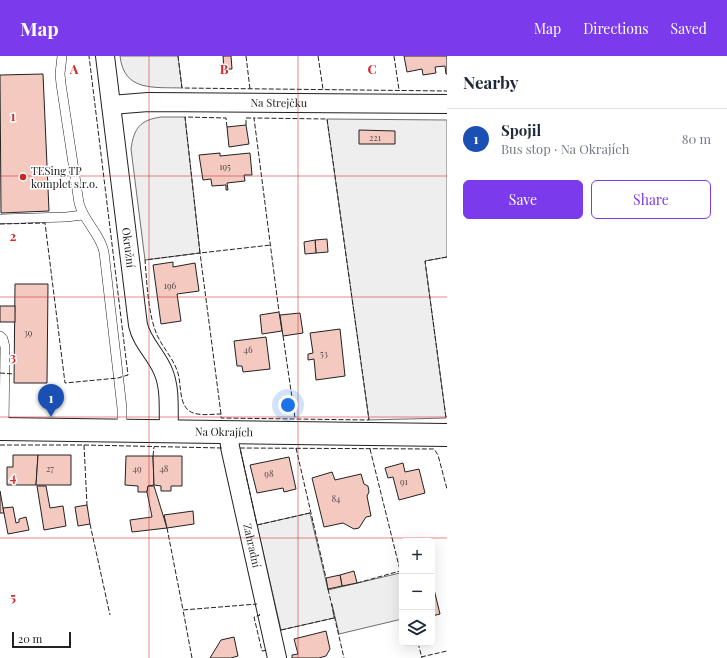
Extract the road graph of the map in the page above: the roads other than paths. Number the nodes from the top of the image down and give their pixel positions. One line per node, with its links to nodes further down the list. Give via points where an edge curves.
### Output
1 (62, 56): 5 (lane, via 61,84)
2 (104, 56): 4 (street, Okružní)
3 (447, 104): 4 (street, Na Strejčku, via 148,102)
4 (111, 105): 10 (street, Okružní, via 138,325 143,340 165,377)
5 (83, 215): 6 (lane); 9 (lane, via 100,239 104,252 122,408)
6 (0, 219)
7 (0, 336): 8 (lane, via 5,347)
8 (2, 429): 9 (street, Na Okrajích)
9 (122, 431): 10 (street, Na Okrajích)
10 (169, 432): 11 (street, Na Okrajích)
11 (229, 432): 12 (street, Na Okrajích); 15 (street, Zahradní, via 230,447)
12 (447, 435)
13 (447, 442): 14 (street)
14 (447, 449)
15 (277, 658)

